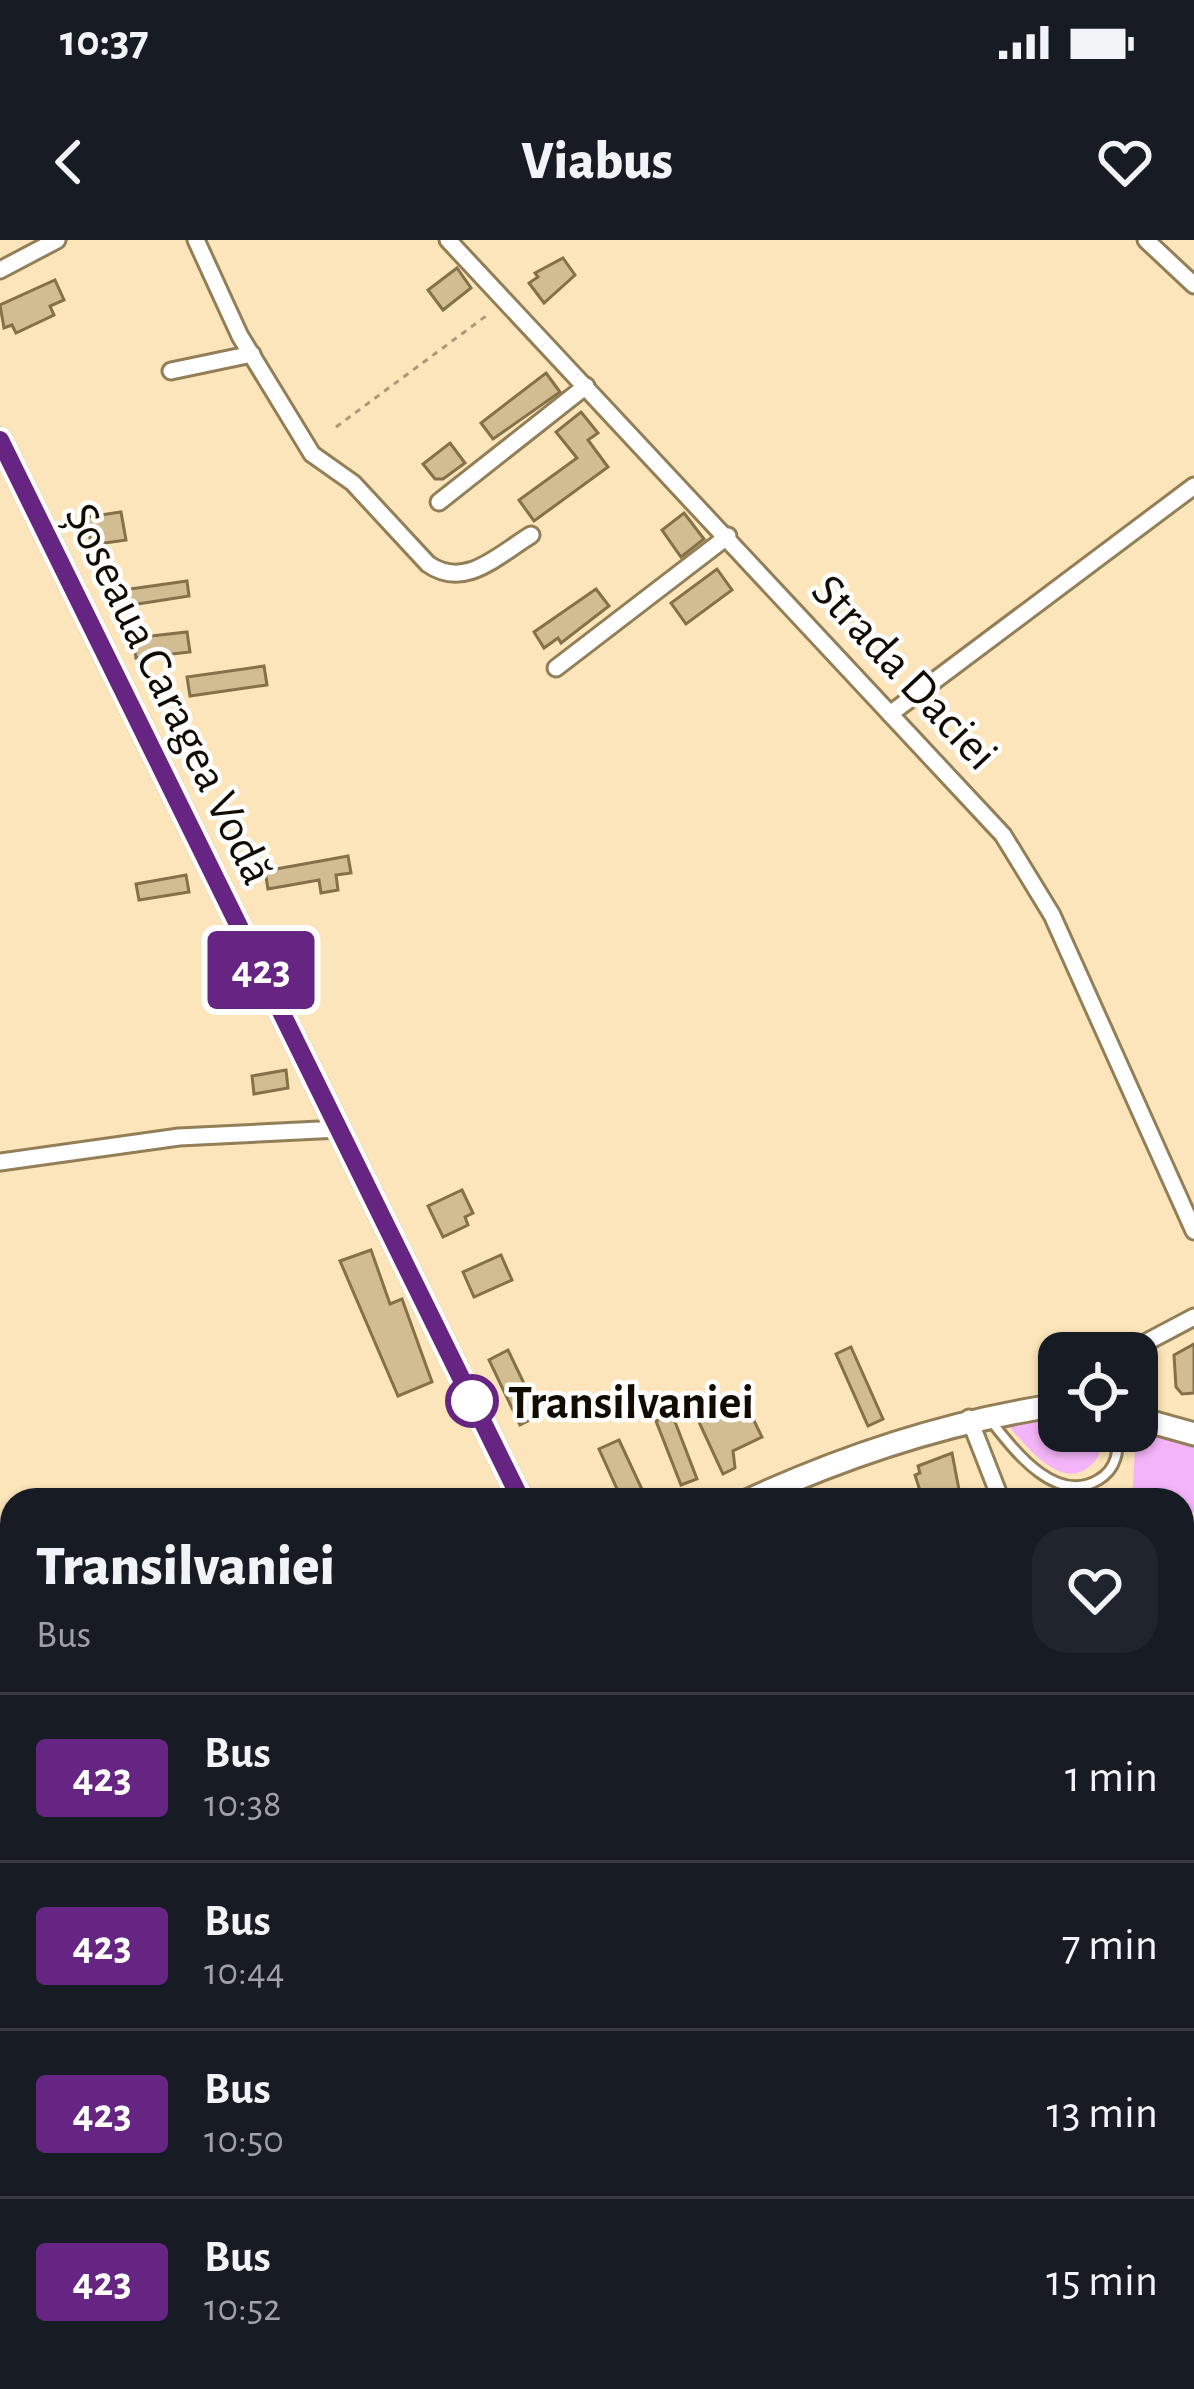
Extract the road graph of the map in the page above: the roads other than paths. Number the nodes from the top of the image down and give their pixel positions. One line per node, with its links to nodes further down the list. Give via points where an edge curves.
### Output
1 (56, 240): 5 (street)
2 (196, 240): 7 (street)
3 (448, 240): 9 (street, Strada Daciei)
4 (1146, 240): 6 (street)
5 (0, 270)
6 (1194, 285)
7 (252, 354): 8 (street); 13 (street, via 312,454 442,573 467,574)
8 (171, 371)
9 (586, 386): 12 (street); 14 (street, Strada Daciei)
10 (0, 440): 17 (street, Șoseaua Caragea Vodă)
11 (1194, 486): 16 (street)
12 (439, 502)
13 (531, 535)
14 (728, 536): 15 (street); 16 (street, Strada Daciei)
15 (556, 668)
16 (890, 714): 19 (street, Strada Daciei, via 1027,867)
17 (339, 1129): 18 (street, via 179,1137); 27 (street, Șoseaua Caragea Vodă)
18 (0, 1162)
19 (1194, 1231)
20 (1194, 1317): 21 (street)
21 (1158, 1336)
22 (1038, 1408): 23 (street)
23 (978, 1417): 26 (lane, via 1065,1486 1096,1482); 28 (street); 29 (street)
24 (1158, 1424): 25 (street)
25 (1194, 1434)
26 (1118, 1452)
27 (515, 1488)
28 (775, 1488)
29 (998, 1488)

